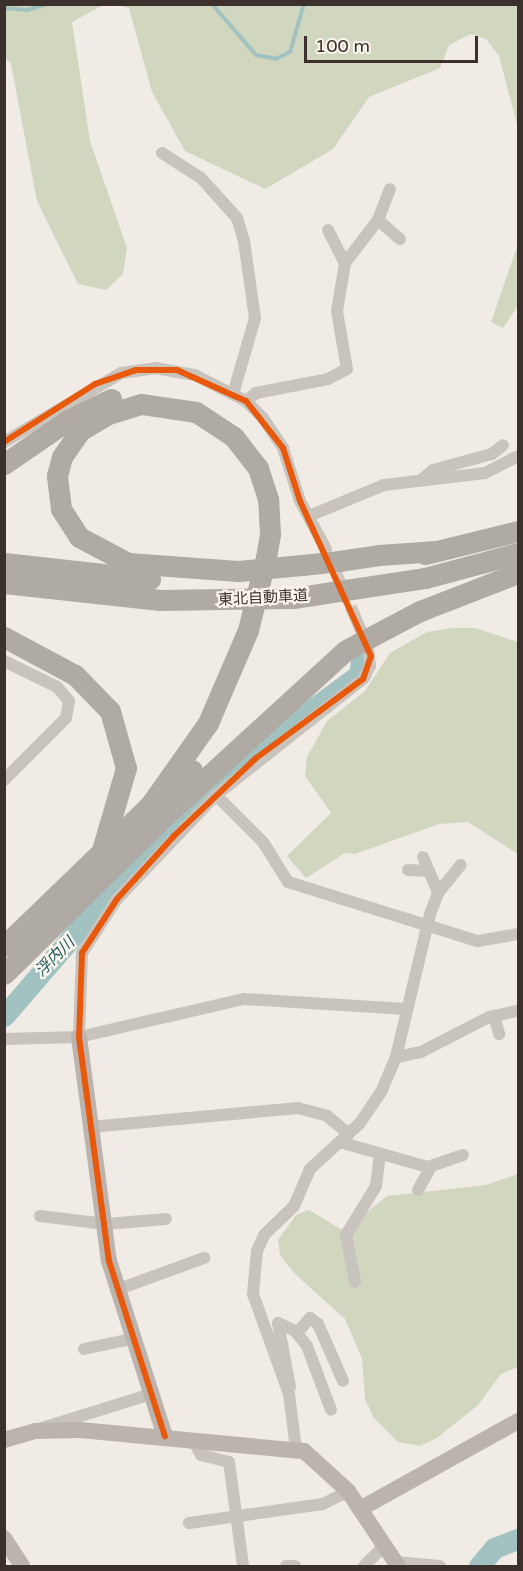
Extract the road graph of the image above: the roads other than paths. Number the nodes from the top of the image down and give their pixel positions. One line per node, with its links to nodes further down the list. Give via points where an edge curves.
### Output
1 (162, 153): 7 (street, via 201,178 237,218 244,240 255,318)
2 (390, 189): 3 (street)
3 (378, 220): 5 (street); 6 (street)
4 (328, 230): 6 (street)
5 (400, 239)
6 (345, 262): 8 (street, via 337,318 346,343 347,369 328,379 256,393)
7 (233, 394): 8 (street); 9 (street, via 177,370 136,370 94,384)
8 (246, 401): 14 (street, via 283,448)
9 (4, 442)
10 (503, 445): 13 (street, via 492,454 432,470)
11 (519, 456): 13 (street, via 494,471)
12 (4, 464): 29 (highway, via 83,411 120,396 154,392 186,396 220,411 250,435 269,465 283,527 261,626 230,706)
13 (420, 482): 14 (street, via 384,485)
14 (309, 516): 16 (street)
15 (519, 531): 20 (highway, 東北自動車道, via 436,551)
16 (326, 549)
17 (519, 553): 21 (highway, 東北自動車道, via 425,578 293,598 148,599)
18 (4, 563): 20 (highway, 東北自動車道, via 159,580)
19 (519, 573): 29 (highway, via 420,611 346,650)
20 (237, 575): 30 (highway, via 146,566 93,548 68,523 56,492 70,444 93,422 124,408 159,404 196,412 234,437 258,468 270,516 248,630 208,723 156,797)
21 (4, 583)
22 (356, 619): 23 (street)
23 (362, 633)
24 (4, 637): 30 (highway, via 75,675 115,722 125,750 124,788)
25 (368, 647): 28 (street, via 370,666 363,680)
26 (4, 661): 27 (street, via 57,687 69,701 66,718)
27 (4, 780)
28 (216, 795): 36 (street, via 263,842 288,882); 44 (street, via 131,882 87,941)
29 (168, 813): 39 (highway)
30 (102, 850): 38 (highway)
31 (423, 857): 34 (street)
32 (461, 865): 35 (street)
33 (408, 870): 34 (street)
34 (429, 871): 35 (street)
35 (438, 893): 36 (street)
36 (426, 925): 37 (street, via 478,941); 40 (street)
37 (519, 934)
38 (4, 946)
39 (4, 974)
40 (406, 1009): 44 (street, via 244,999); 46 (street)
41 (519, 1011): 42 (street)
42 (494, 1016): 43 (street); 46 (street, via 421,1052)
43 (499, 1034)
44 (79, 1037): 45 (street); 47 (street)
45 (4, 1040)
46 (396, 1057): 48 (street, via 382,1090)
47 (90, 1127): 48 (street, via 298,1108 327,1116); 55 (street)
48 (346, 1138): 49 (street); 63 (street, via 310,1169 294,1206 264,1235 254,1264 260,1321)
49 (380, 1155): 51 (street); 57 (street, via 376,1186 346,1235)
50 (463, 1155): 51 (street)
51 (431, 1167): 52 (street)
52 (418, 1190)
53 (40, 1216): 55 (street)
54 (166, 1219): 55 (street)
55 (106, 1224): 58 (street)
56 (204, 1258): 58 (street)
57 (355, 1282)
58 (116, 1290): 60 (street)
59 (297, 1333): 62 (street, via 310,1318 318,1324); 63 (street, via 276,1325); 65 (street, via 308,1346)
60 (131, 1339): 61 (street); 64 (street)
61 (84, 1349)
62 (343, 1381)
63 (289, 1394): 71 (street)
64 (148, 1395): 67 (street); 68 (street)
65 (331, 1410)
66 (519, 1421): 73 (street)
67 (35, 1431): 68 (street); 69 (street)
68 (165, 1436): 70 (street)
69 (4, 1440)
70 (193, 1440): 71 (street); 74 (street, via 201,1455 229,1462)
71 (296, 1449): 72 (street, via 324,1464)
72 (348, 1491): 73 (street); 74 (street, via 323,1504)
73 (360, 1509): 77 (street)
74 (237, 1515): 75 (street); 80 (street)
75 (189, 1523)
76 (4, 1538): 79 (street)
77 (384, 1546): 78 (street); 83 (street)
78 (397, 1564): 84 (street)
79 (22, 1566)
80 (243, 1566)
81 (286, 1566): 82 (street)
82 (295, 1566)
83 (364, 1566)
84 (440, 1566)

